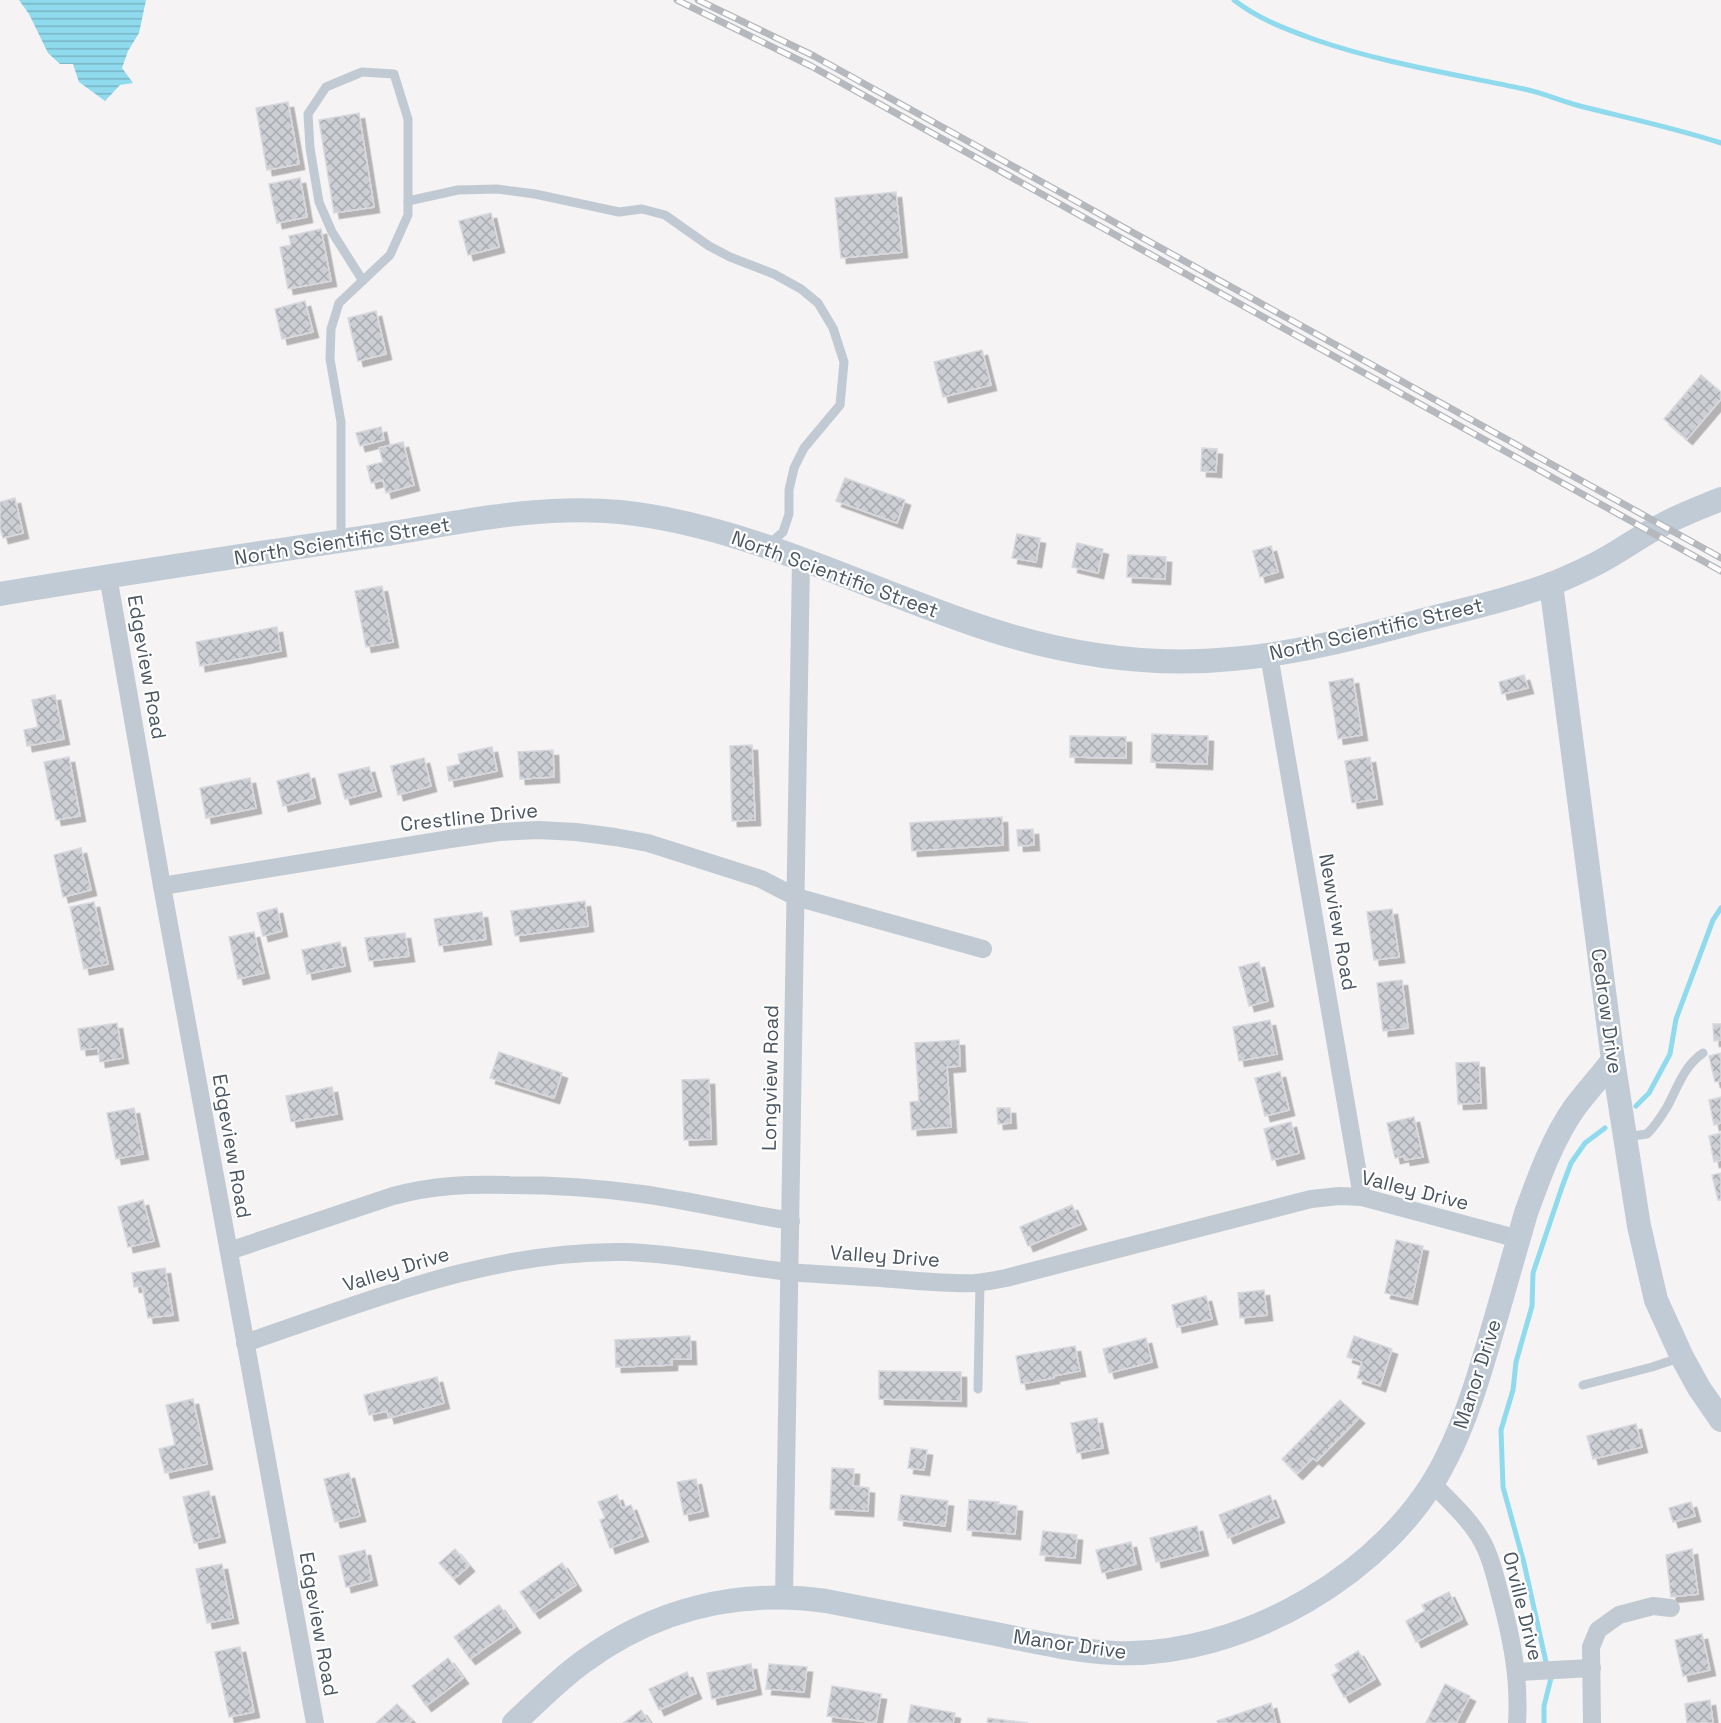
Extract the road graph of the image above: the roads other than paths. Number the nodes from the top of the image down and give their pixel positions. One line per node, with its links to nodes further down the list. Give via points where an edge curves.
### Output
1 (408, 201): 2 (lane, via 408,215 390,255); 2 (lane, via 408,119 394,74 362,72 326,87 308,114 319,202 332,232); 5 (lane, via 458,190 497,189 619,212 642,209 665,215 709,246 774,274 818,303 833,328 844,362 840,405 804,448 794,468 783,532)
2 (363, 281): 4 (lane, via 339,303 331,329 330,359 341,422)
3 (1721, 499): 8 (street, North Scientific Street, via 1661,525 1607,558)
4 (341, 541): 5 (street, North Scientific Street, via 577,510 652,516); 7 (street, North Scientific Street)
5 (766, 546): 6 (street, North Scientific Street)
6 (801, 560): 10 (street, North Scientific Street, via 985,628 1062,649 1146,660 1229,660); 12 (street, Longview Road)
7 (108, 576): 9 (street, North Scientific Street); 11 (street, Edgeview Road)
8 (1551, 584): 10 (street, North Scientific Street, via 1365,635); 15 (street, Cedrow Drive)
9 (0, 594)
10 (1269, 655): 17 (street, Newview Road)
11 (162, 886): 12 (street, Crestline Drive, via 450,839 538,830 648,843 761,879); 20 (street, Edgeview Road)
12 (796, 897): 13 (street, Crestline Drive); 18 (street, Longview Road)
13 (983, 949)
14 (1703, 1053): 16 (lane, via 1682,1076 1668,1106 1647,1134)
15 (1613, 1060): 16 (street, Cedrow Drive); 19 (street, Manor Drive, via 1562,1128 1537,1184)
16 (1625, 1137): 24 (street, Cedrow Drive, via 1656,1300)
17 (1362, 1197): 19 (street, Valley Drive); 22 (street, Valley Drive, via 1311,1199)
18 (790, 1221): 20 (street, via 588,1188 445,1185 393,1196); 21 (street, Longview Road)
19 (1519, 1239): 28 (street, Manor Drive, via 1474,1391)
20 (228, 1251): 23 (street, Edgeview Road)
21 (790, 1272): 22 (street, Valley Drive); 23 (street, Valley Drive, via 627,1252 541,1257 422,1283); 29 (street, Longview Road)
22 (980, 1282): 26 (lane)
23 (245, 1343): 33 (street, Edgeview Road)
24 (1682, 1357): 25 (lane); 27 (street, Cedrow Drive)
25 (1583, 1385)
26 (978, 1389)
27 (1721, 1420)
28 (1433, 1484): 29 (street, Manor Drive, via 1386,1540 1317,1595 1239,1634 1187,1648 1137,1653 1084,1650 826,1601); 32 (street, Orville Drive, via 1469,1521 1483,1544 1507,1618)
29 (784, 1597): 34 (street, Manor Drive, via 715,1603 648,1623 583,1662)
30 (1671, 1608): 31 (street, via 1653,1606 1619,1615 1598,1630 1591,1647)
31 (1592, 1668): 32 (street); 36 (street)
32 (1517, 1672): 35 (street, Orville Drive)
33 (315, 1723)
34 (514, 1723)
35 (1517, 1723)
36 (1592, 1723)

